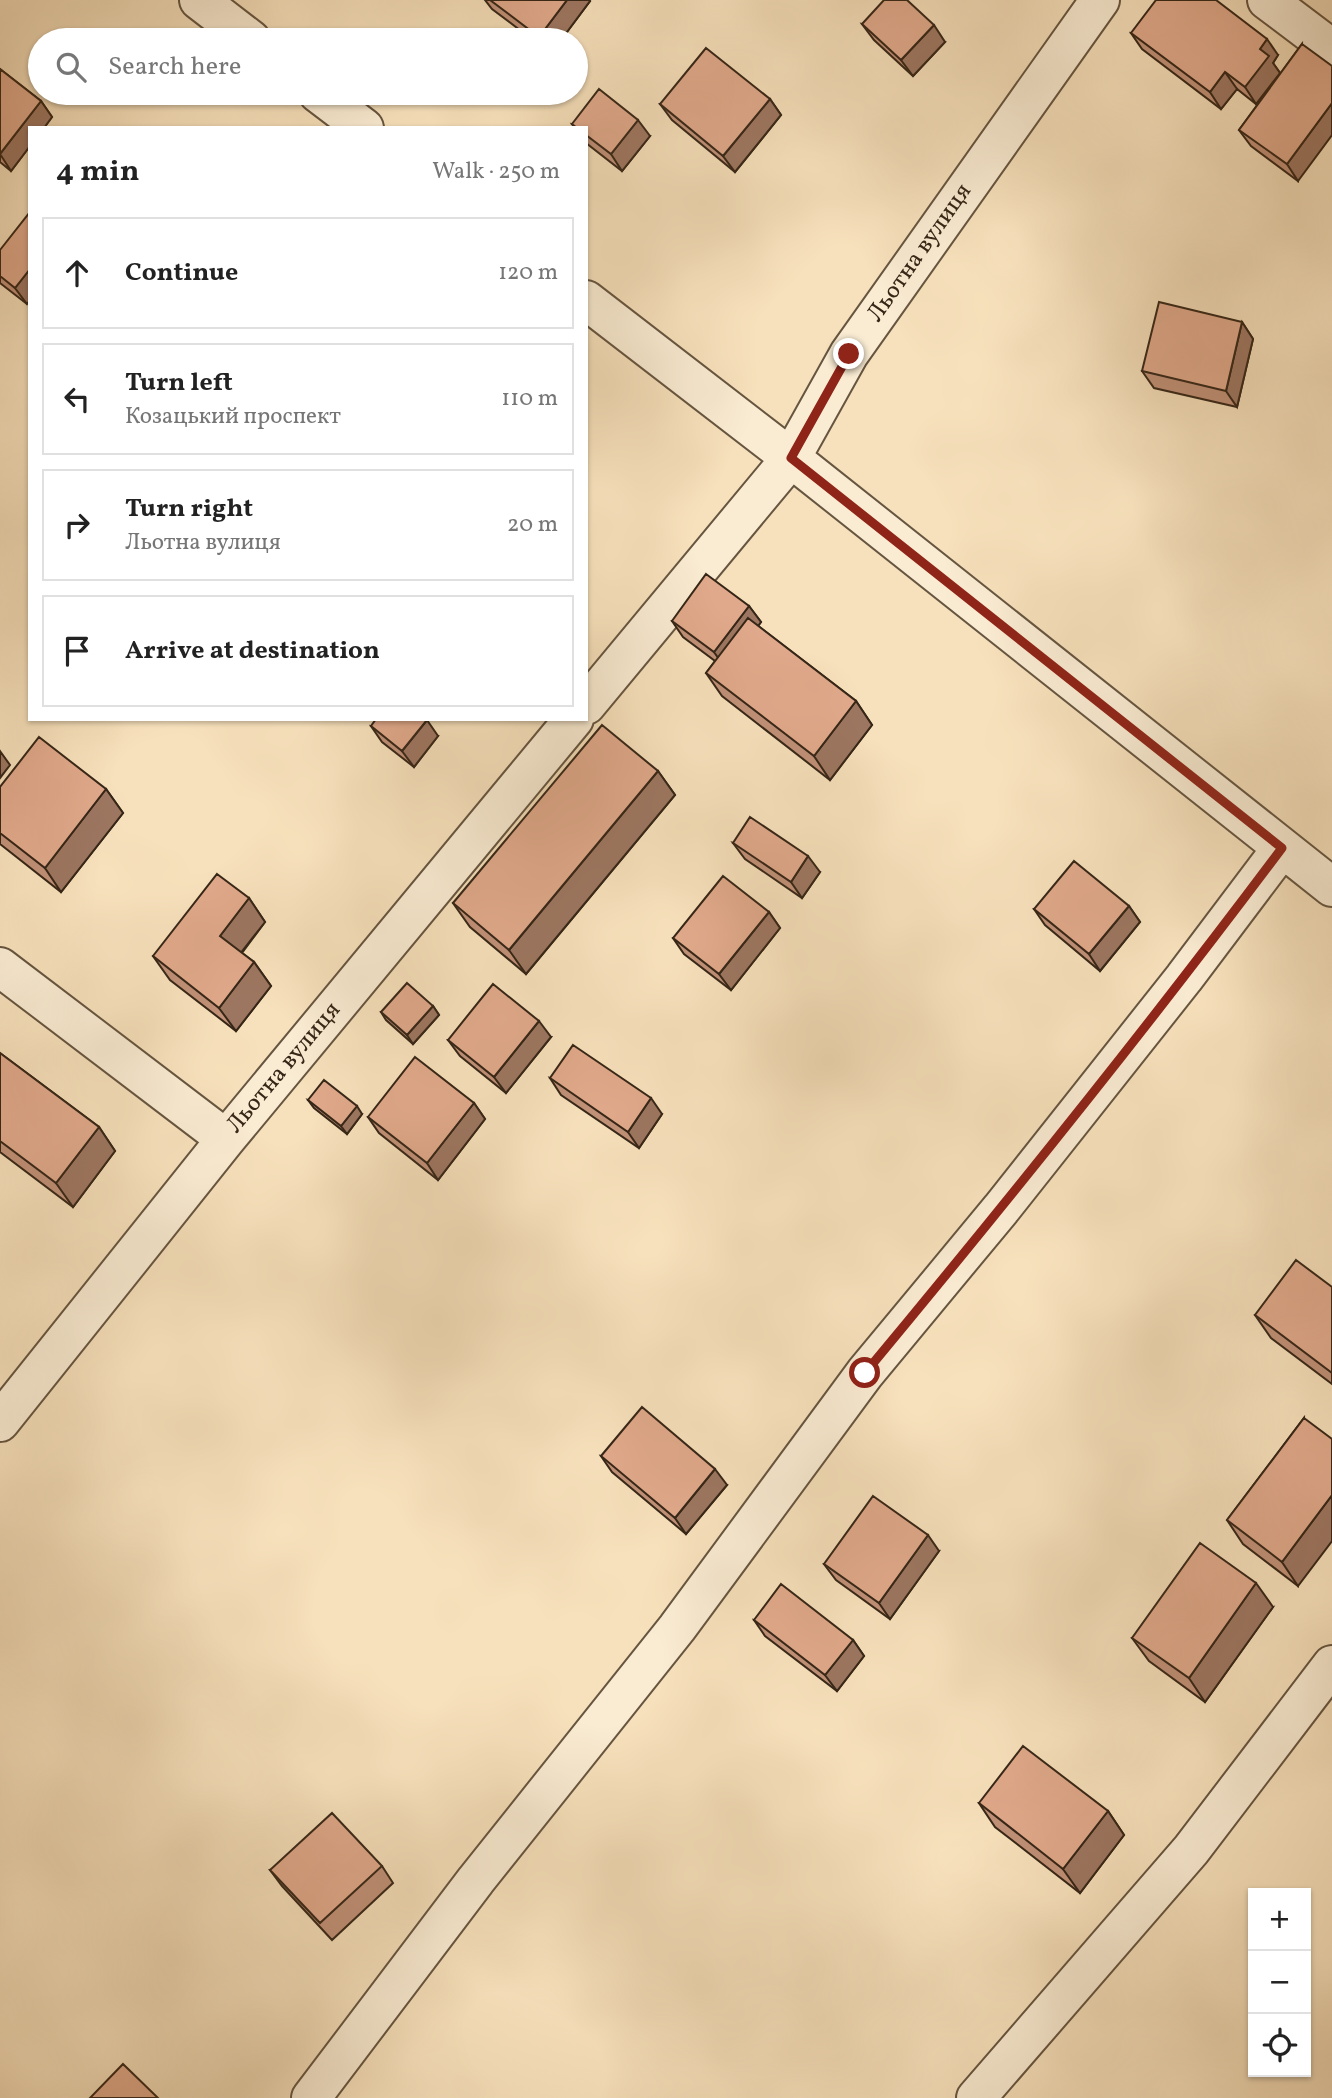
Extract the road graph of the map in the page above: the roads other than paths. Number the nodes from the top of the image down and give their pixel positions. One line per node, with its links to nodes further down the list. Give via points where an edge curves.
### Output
1 (198, 0): 4 (street)
2 (1100, 0): 9 (street, Льотна вулиця, via 849,354)
3 (1267, 0): 5 (street)
4 (235, 28)
5 (1332, 49)
6 (334, 105): 7 (street)
7 (361, 126)
8 (588, 302): 9 (street)
9 (791, 458): 10 (street, Льотна вулиця); 12 (street)
10 (588, 703)
11 (572, 721): 15 (street, Льотна вулиця)
12 (1282, 848): 13 (street); 18 (street, via 1001,1209 865,1373 677,1628 476,1880)
13 (1332, 887)
14 (0, 967): 15 (street)
15 (226, 1139): 16 (street, Льотна вулиця)
16 (0, 1422)
17 (1332, 1665): 19 (street, via 1191,1850)
18 (311, 2098)
19 (976, 2098)

